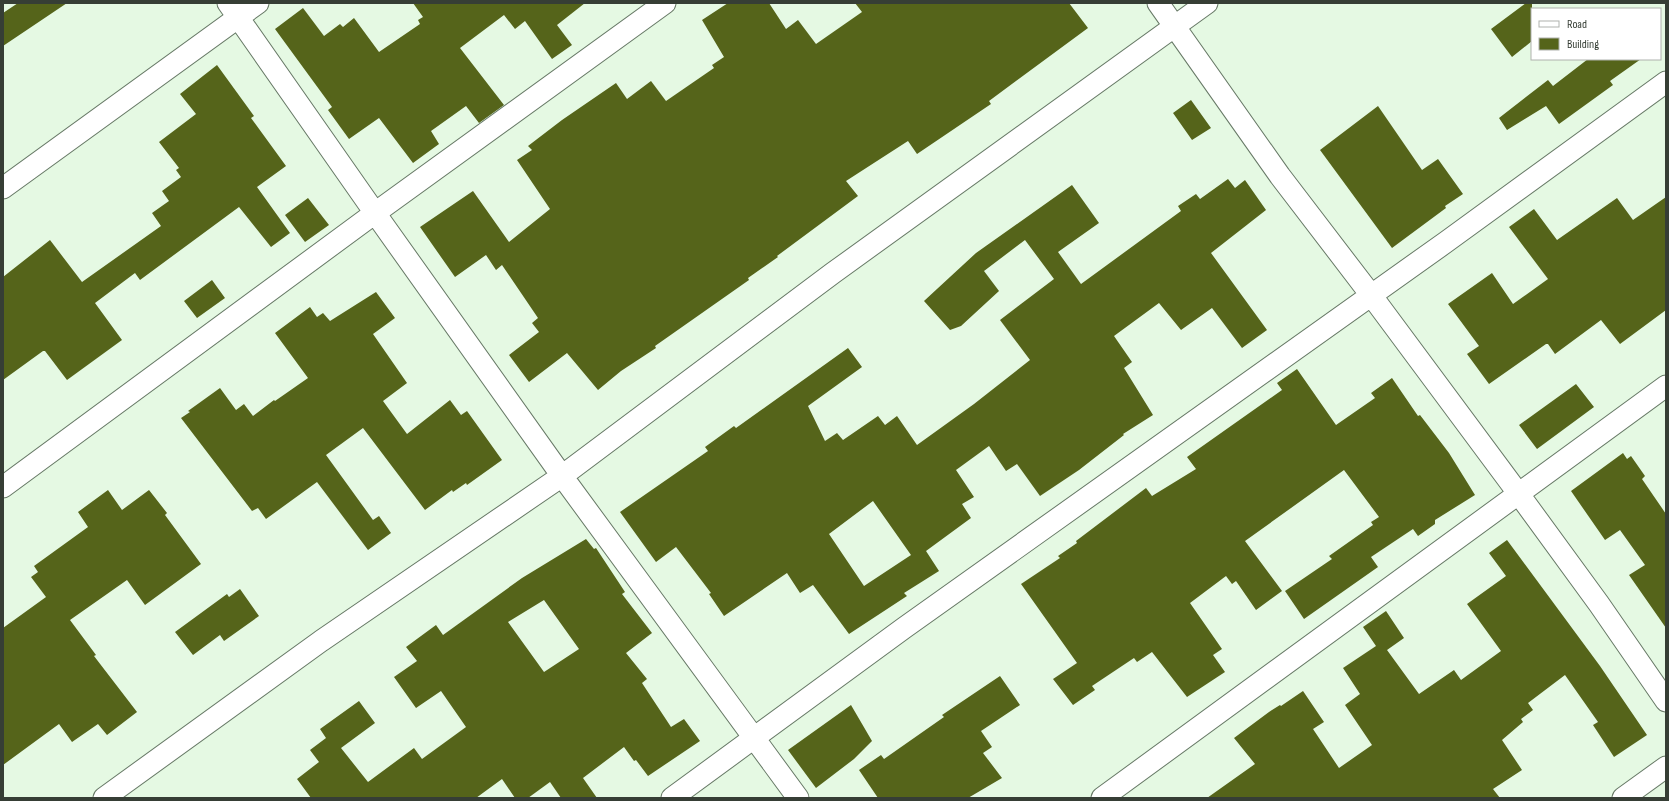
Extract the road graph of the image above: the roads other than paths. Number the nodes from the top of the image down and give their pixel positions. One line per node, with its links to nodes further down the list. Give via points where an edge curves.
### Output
1 (258, 3): 5 (street)
2 (665, 3): 9 (street)
3 (1158, 3): 6 (street)
4 (1207, 3): 6 (street)
5 (233, 10): 8 (street); 9 (street)
6 (1174, 26): 10 (street, via 1280,176); 12 (street, via 833,273)
7 (1666, 82): 10 (street)
8 (3, 188)
9 (375, 213): 12 (street); 13 (street)
10 (1371, 295): 14 (street); 16 (street, via 904,628)
11 (1666, 386): 14 (street)
12 (562, 476): 16 (street); 18 (street, via 321,641)
13 (3, 487)
14 (1518, 493): 15 (street); 21 (street)
15 (1666, 701)
16 (756, 738): 19 (street); 20 (street)
17 (1666, 767): 22 (street)
18 (104, 798)
19 (672, 798)
20 (798, 798)
21 (1102, 798)
22 (1623, 798)

